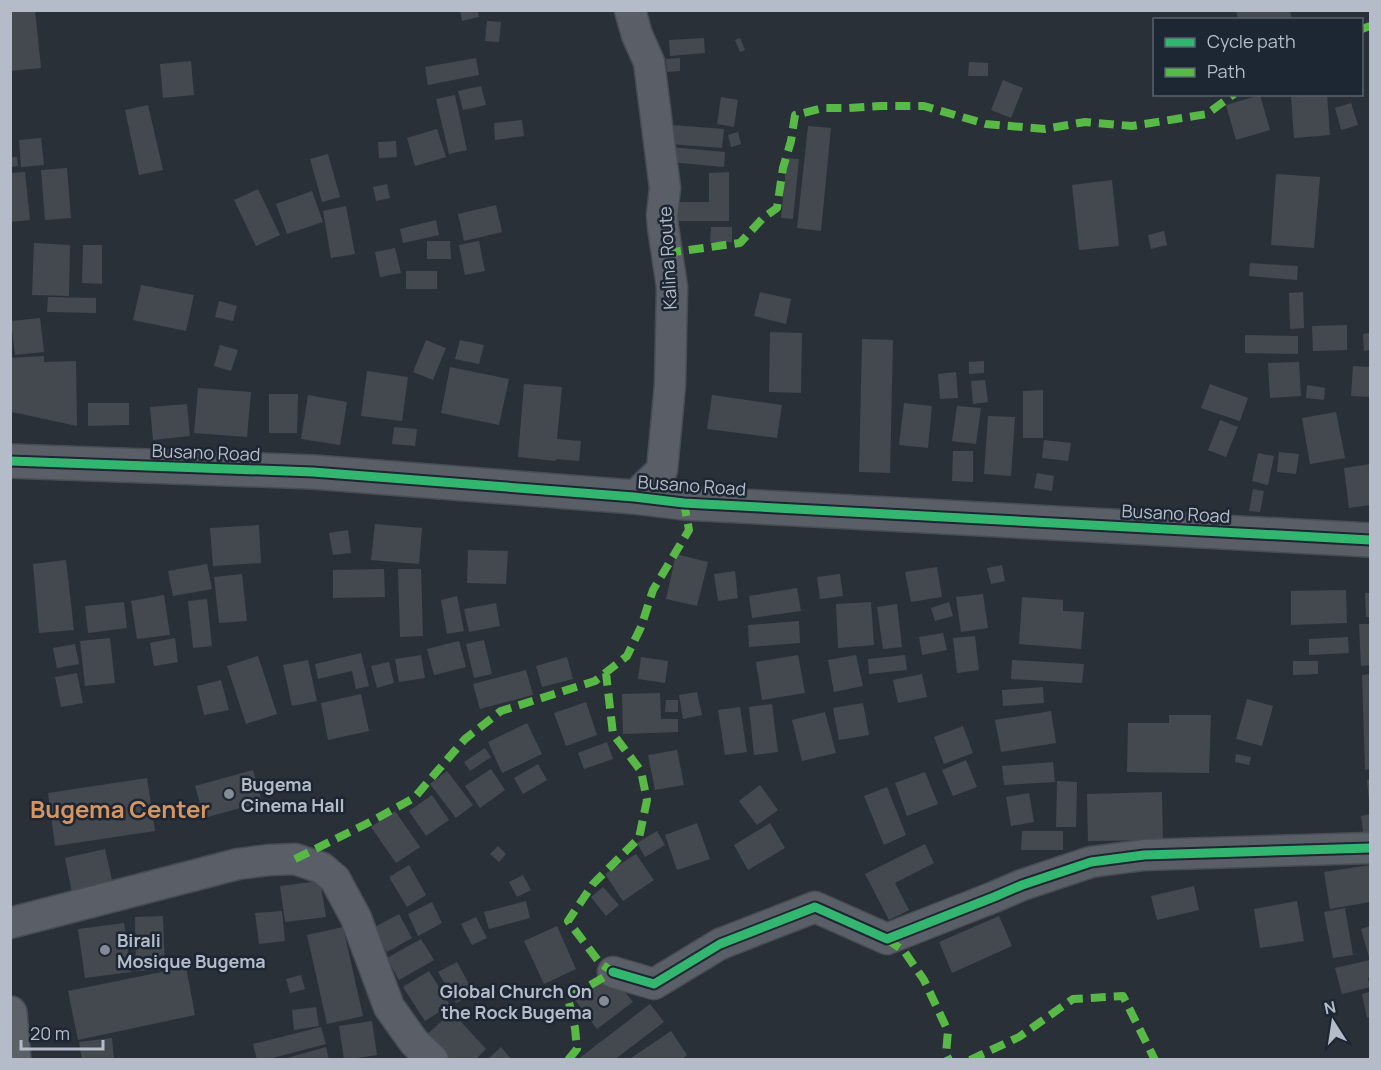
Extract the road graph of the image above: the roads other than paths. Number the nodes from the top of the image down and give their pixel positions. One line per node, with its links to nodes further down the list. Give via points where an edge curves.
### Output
1 (630, 10): 3 (street, Kalina Route, via 649,62 665,188 662,215 672,288 670,385 662,470)
2 (10, 461): 3 (street, Busano Road, via 313,472)
3 (634, 497): 4 (street, Busano Road, via 684,503)
4 (1371, 540)
5 (1371, 848): 7 (street, via 1144,855 1091,862 887,939 815,906 720,944 654,984)
6 (10, 923): 10 (street, via 238,864 295,859 322,868 335,879 356,918 388,1007 414,1042)
7 (613, 972)
8 (10, 1013): 9 (main road)
9 (14, 1059)
10 (433, 1059)

